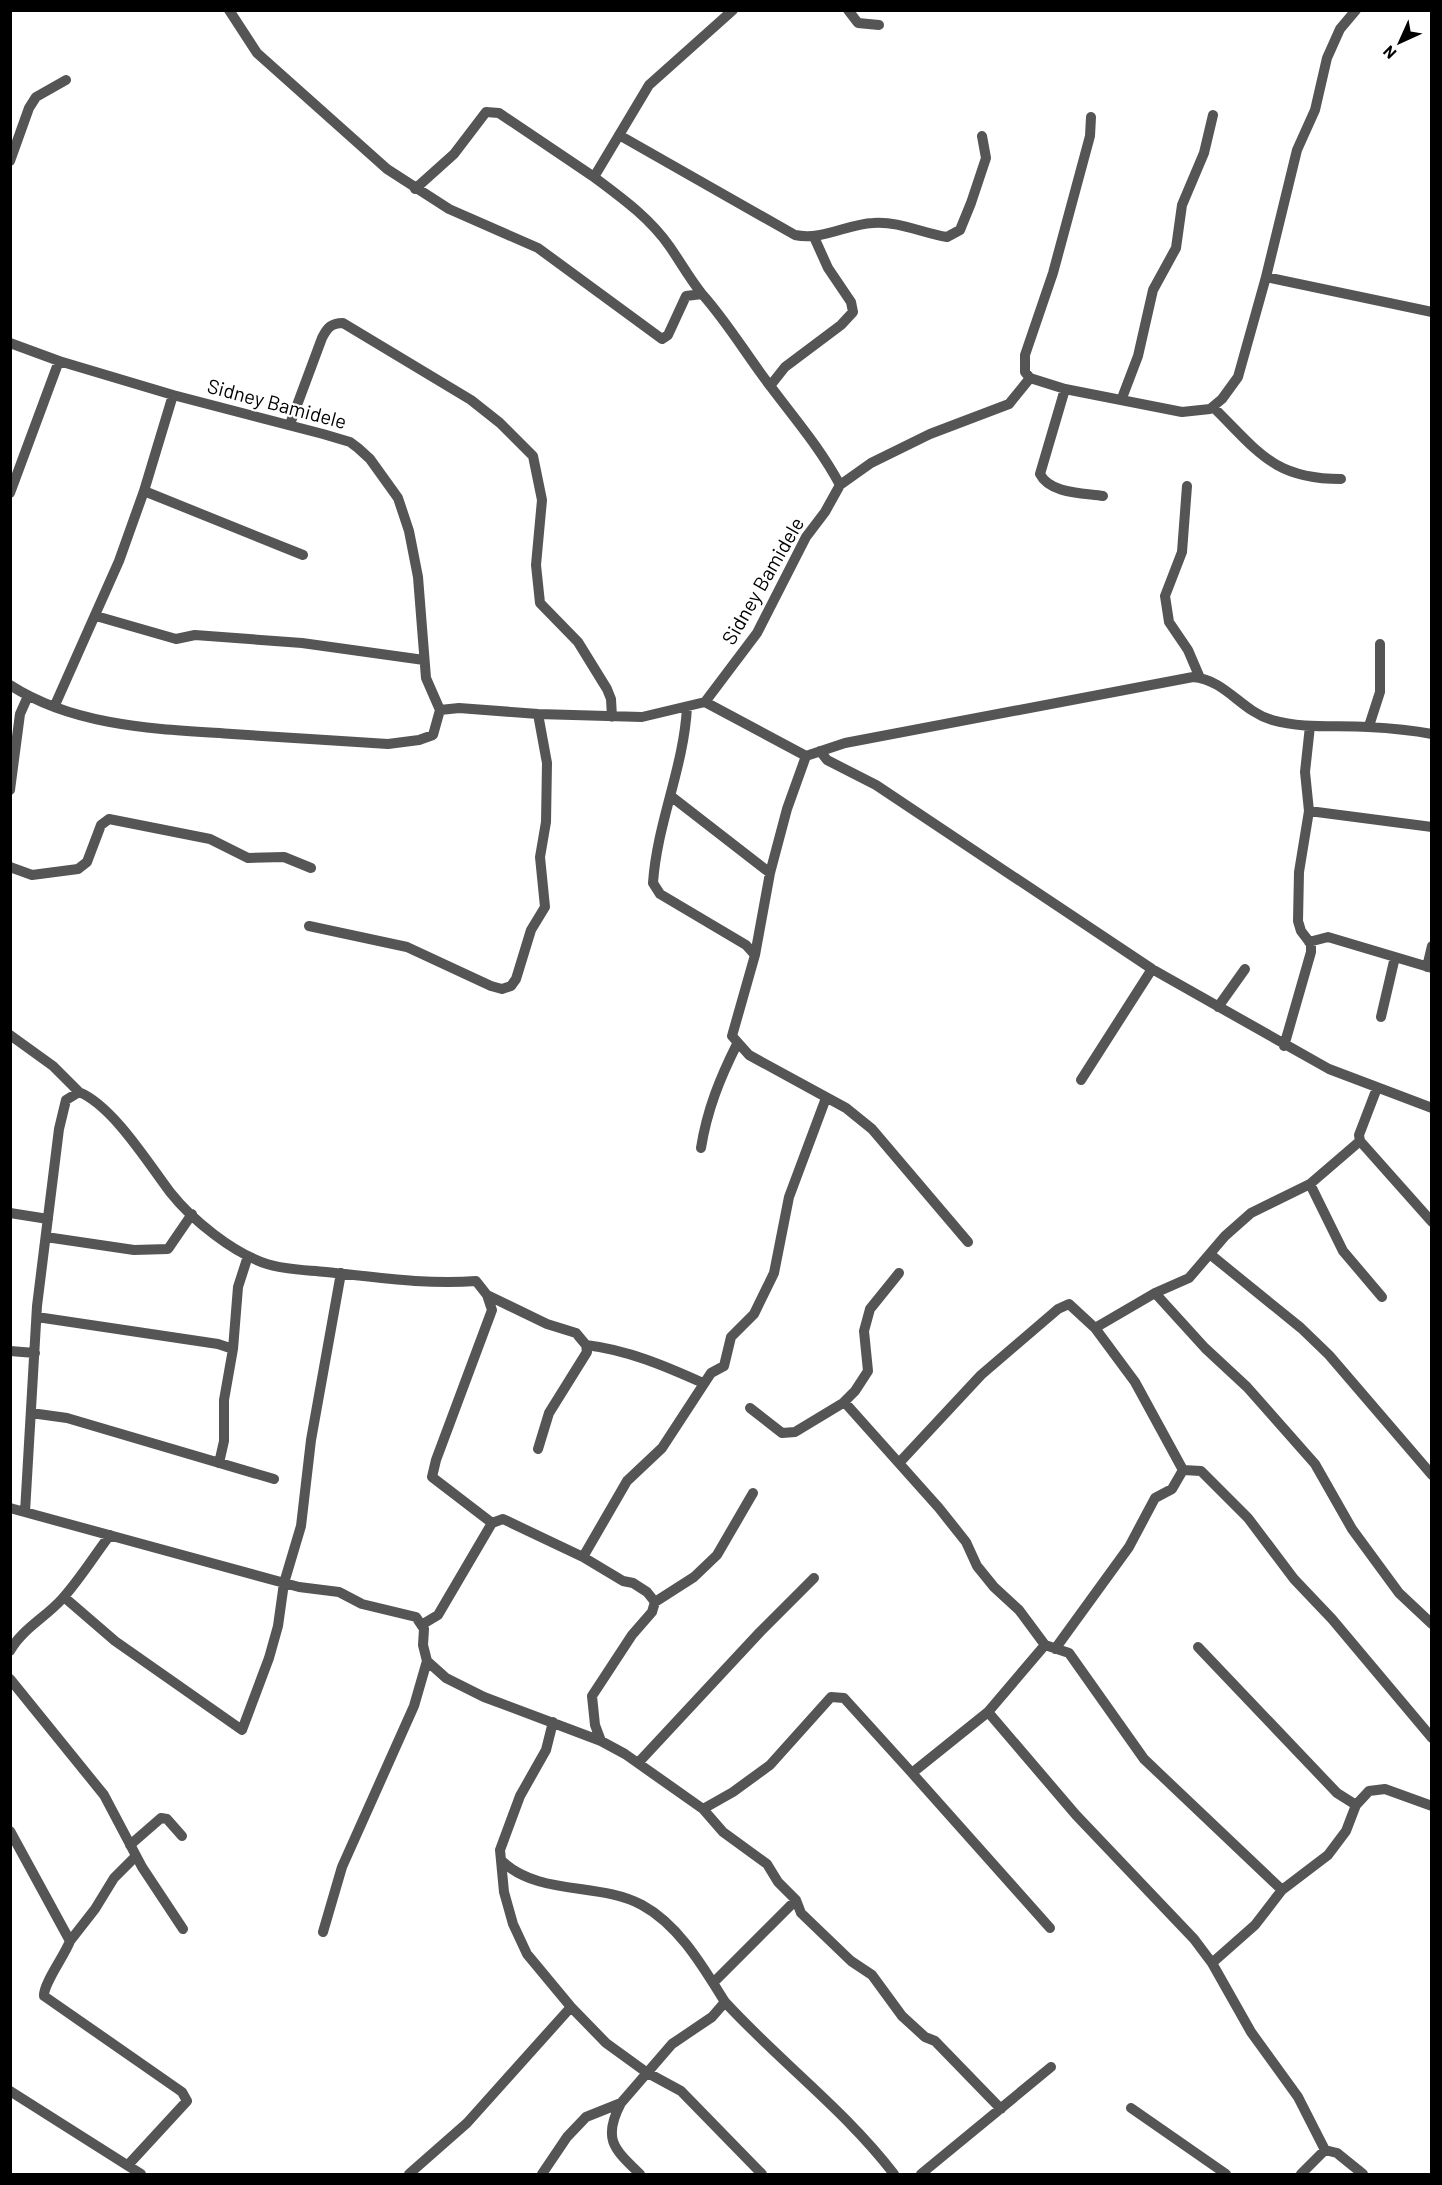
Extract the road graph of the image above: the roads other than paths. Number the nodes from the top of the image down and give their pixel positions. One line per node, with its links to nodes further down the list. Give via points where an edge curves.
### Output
1 (229, 10): 13 (street, via 257,53 337,126)
2 (733, 10): 9 (street, via 649,85)
3 (848, 10): 5 (street, via 858,23)
4 (1356, 10): 15 (street, via 1340,29 1327,58 1315,110 1298,150)
5 (879, 25)
6 (66, 80): 11 (street, via 36,97)
7 (1214, 115): 24 (street, via 1204,153 1182,205 1176,248 1154,290 1138,356)
8 (1091, 117): 20 (street, via 1090,136 1053,273 1025,355 1025,372)
9 (618, 135): 12 (street); 14 (street, via 773,225 795,235)
10 (982, 136): 14 (street, via 986,158 962,227 955,235 947,237 875,222 852,224)
11 (10, 161)
12 (594, 177): 13 (street, via 491,111 486,112 454,154); 16 (street, via 640,213 671,248)
13 (415, 189): 16 (street, via 449,209 538,248 662,339 668,335 683,298)
14 (814, 237): 21 (street, via 853,312 785,367)
15 (1266, 277): 17 (street); 25 (street, via 1238,377)
16 (702, 294): 21 (street, via 723,317)
17 (1431, 312)
18 (10, 343): 19 (street, Sidney Bamidele)
19 (59, 361): 23 (street, Sidney Bamidele); 31 (street)
20 (1030, 378): 22 (street); 28 (street, via 1009,404 930,434 871,463)
21 (770, 386): 28 (street, via 810,435)
22 (1065, 389): 24 (street); 32 (street, via 1040,474 1053,486)
23 (173, 395): 26 (street, Sidney Bamidele); 30 (street)
24 (1122, 398): 25 (street, via 1182,412)
25 (1213, 408): 27 (street, via 1283,470)
26 (290, 424): 36 (street, Sidney Bamidele, via 350,442 370,459 398,498 413,545); 45 (street, via 327,328 343,323 471,400 526,446 537,465 542,500 536,565 540,603 578,642 607,689)
27 (1341, 479)
28 (840, 485): 40 (street, Sidney Bamidele, via 807,537 757,633)
29 (1187, 486): 37 (street, via 1182,552 1166,596 1169,622 1188,650)
30 (144, 491): 33 (street); 34 (street)
31 (10, 493)
32 (1103, 496)
33 (303, 555)
34 (96, 616): 36 (street, via 176,639 195,635 302,643); 41 (street)
35 (1380, 644): 47 (street, via 1380,692)
36 (424, 660): 43 (street, Sidney Bamidele, via 426,678)
37 (1200, 678): 46 (street, via 1220,685 1264,717); 49 (street, via 947,722)
38 (10, 684): 39 (street)
39 (28, 696): 41 (street); 51 (street, via 20,714)
40 (705, 702): 42 (street); 50 (street)
41 (55, 705): 43 (street, via 116,723 162,730 388,744 419,741 433,735)
42 (687, 707): 45 (street, via 642,717); 52 (street, via 682,758)
43 (440, 710): 44 (street)
44 (538, 714): 45 (street); 58 (street, via 548,763 540,871 545,907 531,930 511,986 502,990 491,986 406,947)
45 (612, 717)
46 (1310, 726): 47 (street); 53 (street, via 1305,772)
47 (1369, 726): 48 (street)
48 (1431, 734)
49 (820, 750): 50 (street); 66 (street, via 827,760 876,785)
50 (806, 756): 57 (street)
51 (10, 790)
52 (672, 797): 57 (street); 61 (street, via 654,872 657,891)
53 (1309, 811): 54 (street); 60 (street, via 1299,872 1298,921)
54 (1431, 826)
55 (10, 867): 56 (street, via 32,875 78,869 87,862 101,825 109,819 194,834 248,858 284,857)
56 (311, 868)
57 (770, 873): 59 (street)
58 (309, 926)
59 (758, 940): 61 (street); 63 (street)
60 (1309, 942): 64 (street, via 1328,937); 72 (street, via 1311,952)
61 (746, 945): 63 (street)
62 (1431, 946): 65 (street)
63 (755, 955): 71 (street, via 733,1029)
64 (1395, 957): 65 (street); 69 (street)
65 (1429, 967)
66 (1152, 969): 68 (street); 73 (street)
67 (1245, 969): 68 (street)
68 (1218, 1007): 72 (street, via 1262,1029)
69 (1381, 1017)
70 (10, 1035): 75 (street, via 53,1066 70,1083)
71 (737, 1044): 76 (street, via 749,1055); 79 (street, via 709,1108)
72 (1284, 1046): 74 (street, via 1329,1070)
73 (1081, 1080)
74 (1377, 1088): 77 (street); 78 (street)
75 (74, 1094): 82 (street, via 118,1123); 83 (street, via 63,1108)
76 (826, 1098): 86 (street, via 846,1108 878,1134); 100 (street, via 789,1197 774,1273 754,1314 731,1337 724,1366)
77 (1431, 1108)
78 (1360, 1141): 80 (street); 84 (street)
79 (701, 1148)
80 (1310, 1184): 87 (street, via 1251,1213 1225,1236); 93 (street, via 1343,1251)
81 (10, 1213): 83 (street)
82 (192, 1214): 85 (street, via 168,1249 134,1250); 88 (street, via 227,1245)
83 (48, 1219): 85 (street)
84 (1431, 1222)
85 (46, 1237): 94 (street)
86 (969, 1242)
87 (1212, 1255): 91 (street, via 1189,1278); 108 (street, via 1329,1355)
88 (248, 1256): 89 (street, via 276,1266); 97 (street, via 238,1287)
89 (341, 1273): 92 (street, via 454,1283 476,1281); 117 (street, via 311,1440 301,1526)
90 (899, 1273): 101 (street, via 870,1309 864,1331 868,1371)
91 (1155, 1293): 95 (street); 121 (street, via 1247,1387 1314,1464 1352,1529 1399,1593)
92 (488, 1295): 96 (street, via 547,1324 576,1333); 113 (street, via 492,1310 432,1474 436,1482)
93 (1382, 1297)
94 (37, 1317): 97 (street, via 209,1342); 99 (street)
95 (1095, 1328): 106 (street, via 1070,1304 1058,1309 981,1375); 107 (street, via 1135,1382)
96 (586, 1345): 100 (street, via 613,1348); 104 (street, via 587,1353 549,1413)
97 (233, 1349): 105 (street)
98 (10, 1351): 99 (street)
99 (35, 1353): 103 (street)
100 (703, 1383): 115 (street, via 662,1448 627,1481)
101 (843, 1403): 102 (street, via 795,1432 782,1433); 106 (street)
102 (750, 1408)
103 (31, 1413): 105 (street, via 67,1418); 112 (street)
104 (538, 1449)
105 (219, 1463): 109 (street)
106 (899, 1463): 125 (street, via 966,1542 977,1566 994,1587)
107 (1183, 1470): 125 (street, via 1172,1490 1155,1498 1129,1547); 133 (street, via 1201,1471 1248,1518 1294,1579)
108 (1431, 1475)
109 (274, 1479)
110 (753, 1493): 119 (street, via 717,1555)
111 (10, 1508): 112 (street)
112 (25, 1512): 114 (street)
113 (492, 1523): 115 (street, via 507,1519); 120 (street, via 444,1607 434,1620)
114 (110, 1534): 117 (street); 118 (street)
115 (583, 1557): 119 (street, via 633,1583)
116 (814, 1578): 135 (street)
117 (284, 1583): 118 (street, via 269,1658 242,1730 115,1641); 120 (street, via 339,1593 362,1604 416,1617)
118 (64, 1597): 123 (street)
119 (655, 1602): 131 (street, via 652,1612 592,1696)
120 (423, 1624): 127 (street)
121 (1431, 1624)
122 (10, 1630): 123 (street)
123 (24, 1632): 124 (street)
124 (12, 1643)
125 (1050, 1647): 129 (street); 145 (street, via 1069,1653 1144,1759)
126 (1198, 1647): 137 (street, via 1337,1793)
127 (427, 1660): 130 (street, via 446,1678 484,1697); 149 (street, via 414,1706 342,1867)
128 (10, 1679): 142 (street, via 104,1795)
129 (988, 1712): 136 (street); 151 (street)
130 (553, 1722): 132 (street); 144 (street, via 546,1750 507,1828 500,1850)
131 (594, 1725): 132 (street); 134 (street)
132 (585, 1735): 134 (street)
133 (1431, 1738)
134 (601, 1741): 135 (street)
135 (638, 1763): 139 (street)
136 (912, 1773): 139 (street, via 844,1698 831,1696 770,1765); 147 (street)
137 (1356, 1805): 138 (street, via 1369,1791 1384,1789); 145 (street, via 1346,1831 1328,1855)
138 (1431, 1806)
139 (703, 1809): 146 (street, via 723,1832 760,1857)
140 (10, 1831): 150 (street)
141 (182, 1836): 142 (street, via 167,1819 161,1818)
142 (130, 1845): 143 (street)
143 (136, 1856): 148 (street); 150 (street, via 114,1878)
144 (503, 1862): 152 (street, via 516,1873 541,1881 643,1905 685,1944); 154 (street, via 504,1892 526,1954)
145 (1282, 1890): 151 (street, via 1255,1925)
146 (796, 1900): 152 (street); 160 (street, via 801,1913 872,1975 902,2016 935,2041)
147 (1050, 1928)
148 (183, 1929)
149 (323, 1932)
150 (70, 1941): 162 (street, via 43,1989 44,1996 182,2092 187,2101)
151 (1212, 1963): 161 (street, via 1251,2032 1298,2097)
152 (713, 1983): 153 (street)
153 (725, 2002): 156 (street, via 712,2017 672,2044); 168 (street, via 760,2040 777,2051 827,2100)
154 (571, 2007): 156 (street, via 606,2043); 164 (street, via 467,2123)
155 (1051, 2067): 160 (street)
156 (646, 2072): 158 (street); 167 (street, via 681,2091)
157 (10, 2091): 162 (street)
158 (621, 2103): 165 (street, via 586,2117 567,2137); 166 (street, via 611,2121 611,2138)
159 (1131, 2108): 170 (street)
160 (1000, 2109): 169 (street)
161 (1324, 2150): 171 (street); 172 (street, via 1337,2153)
162 (128, 2165): 163 (street)
163 (141, 2175)
164 (409, 2175)
165 (542, 2175)
166 (640, 2175)
167 (762, 2175)
168 (894, 2175)
169 (921, 2175)
170 (1226, 2175)
171 (1301, 2175)
172 (1363, 2175)

